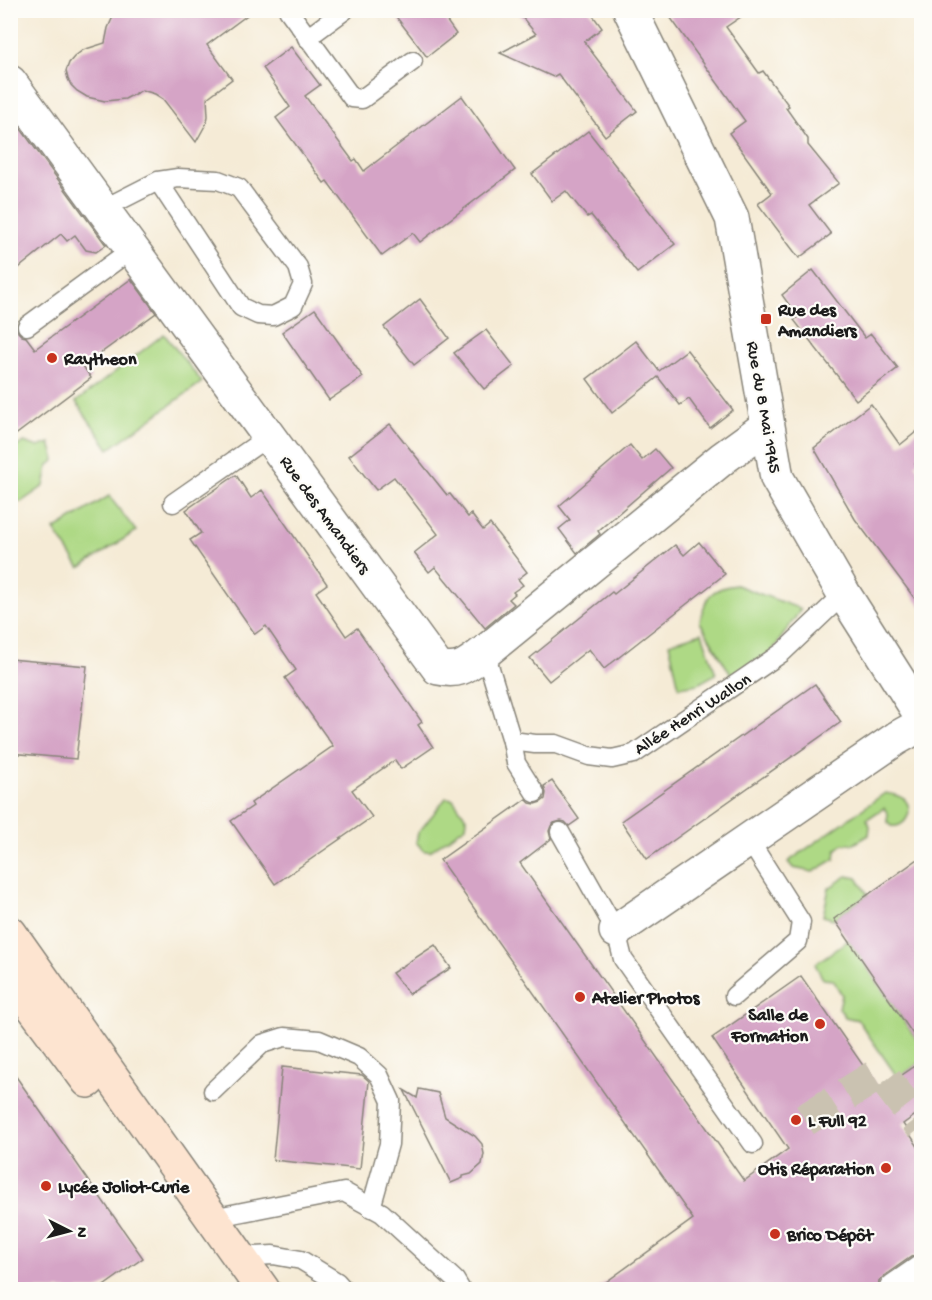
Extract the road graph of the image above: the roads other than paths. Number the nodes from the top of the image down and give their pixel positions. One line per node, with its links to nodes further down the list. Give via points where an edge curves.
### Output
1 (288, 10): 4 (lane)
2 (345, 10): 4 (lane)
3 (630, 10): 11 (street, Rue du 8 Mai 1945, via 732,218)
4 (307, 38): 5 (lane, via 357,100)
5 (413, 61)
6 (10, 82): 8 (street, Rue des Amandiers)
7 (158, 181): 7 (lane, via 218,180 239,188 298,267 303,284 293,306 273,316 258,315 241,307); 8 (lane)
8 (103, 209): 9 (street, Rue des Amandiers)
9 (132, 249): 10 (lane); 12 (street, Rue des Amandiers)
10 (27, 326)
11 (767, 426): 14 (street, Rue du 8 Mai 1945, via 777,478); 15 (street, Rue des Amandiers)
12 (269, 436): 13 (lane); 15 (street, Rue des Amandiers, via 438,669 462,668)
13 (173, 503)
14 (844, 594): 16 (street, Rue du 8 Mai 1945); 18 (lane, Allée Henri Wallon, via 783,652 634,754 612,759 589,756 556,744)
15 (484, 652): 18 (lane)
16 (921, 717)
17 (921, 724): 21 (street)
18 (512, 741): 19 (lane, via 516,763)
19 (535, 793)
20 (560, 832): 22 (lane)
21 (749, 840): 22 (street); 25 (lane, via 801,922 798,941)
22 (616, 931): 27 (lane, via 623,959)
23 (10, 933): 29 (main road)
24 (10, 976): 32 (main road)
25 (734, 996)
26 (213, 1091): 28 (lane, via 262,1044 284,1037 319,1040 359,1057 379,1075 391,1101 389,1144)
27 (753, 1144)
28 (371, 1208): 29 (lane, via 344,1192); 35 (lane, via 398,1228)
29 (212, 1218): 30 (main road)
30 (240, 1257): 33 (main road); 34 (lane, via 273,1255 301,1260)
31 (921, 1272): 36 (street)
32 (238, 1290)
33 (263, 1290)
34 (344, 1290)
35 (461, 1290)
36 (896, 1290)

